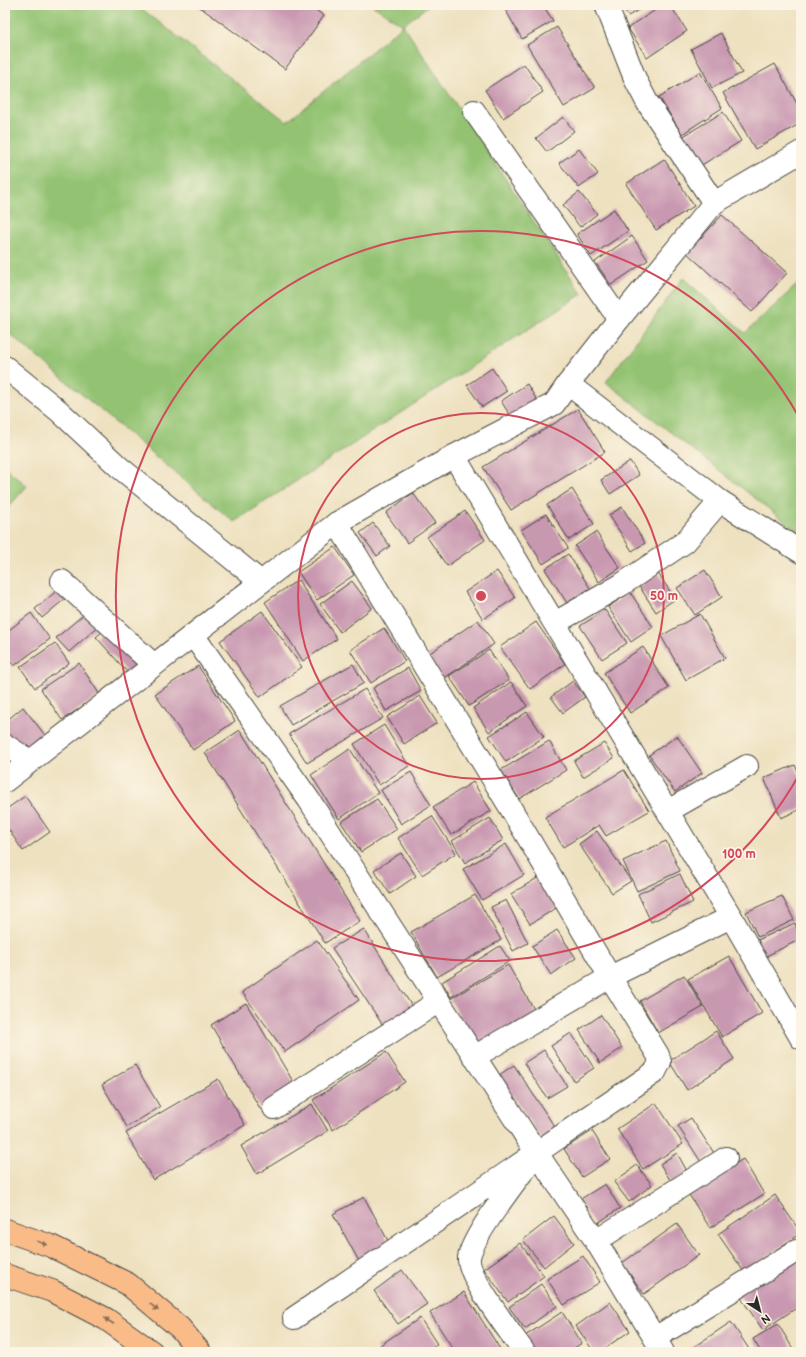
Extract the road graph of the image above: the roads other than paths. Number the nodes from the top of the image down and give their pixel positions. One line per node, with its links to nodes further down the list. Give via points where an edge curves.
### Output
1 (606, 5): 4 (street, via 636,81)
2 (474, 111): 5 (street)
3 (801, 152): 4 (street)
4 (714, 203): 5 (street)
5 (619, 319): 7 (street)
6 (5, 367): 13 (street, via 59,411 119,468)
7 (568, 384): 8 (street, via 554,404); 9 (street)
8 (454, 456): 10 (street); 14 (street)
9 (720, 501): 11 (street); 14 (street, via 685,542 621,585)
10 (337, 523): 13 (street); 23 (street)
11 (801, 552)
12 (62, 581): 16 (street)
13 (261, 582): 15 (street)
14 (555, 623): 21 (street)
15 (193, 635): 16 (street); 24 (street, via 309,800)
16 (154, 665): 18 (street)
17 (5, 745): 18 (street)
18 (30, 761): 20 (street)
19 (747, 766): 21 (street)
20 (5, 781)
21 (668, 811): 22 (street)
22 (732, 917): 23 (street); 25 (street)
23 (610, 977): 26 (street); 28 (street, via 658,1055 659,1068)
24 (439, 1001): 26 (street); 27 (street)
25 (801, 1038)
26 (474, 1057): 28 (street)
27 (274, 1108)
28 (536, 1152): 31 (street); 34 (street); 38 (street, via 476,1238 469,1258 473,1275)
29 (726, 1158): 31 (street)
30 (5, 1230): 37 (highway, one-way to 37, via 51,1246 128,1284 180,1328)
31 (596, 1241): 35 (street)
32 (796, 1251): 35 (street)
33 (5, 1275): 36 (highway, one-way to 33, via 106,1319 52,1291)
34 (294, 1318)
35 (659, 1345)
36 (152, 1352)
37 (200, 1352)
38 (524, 1352)

